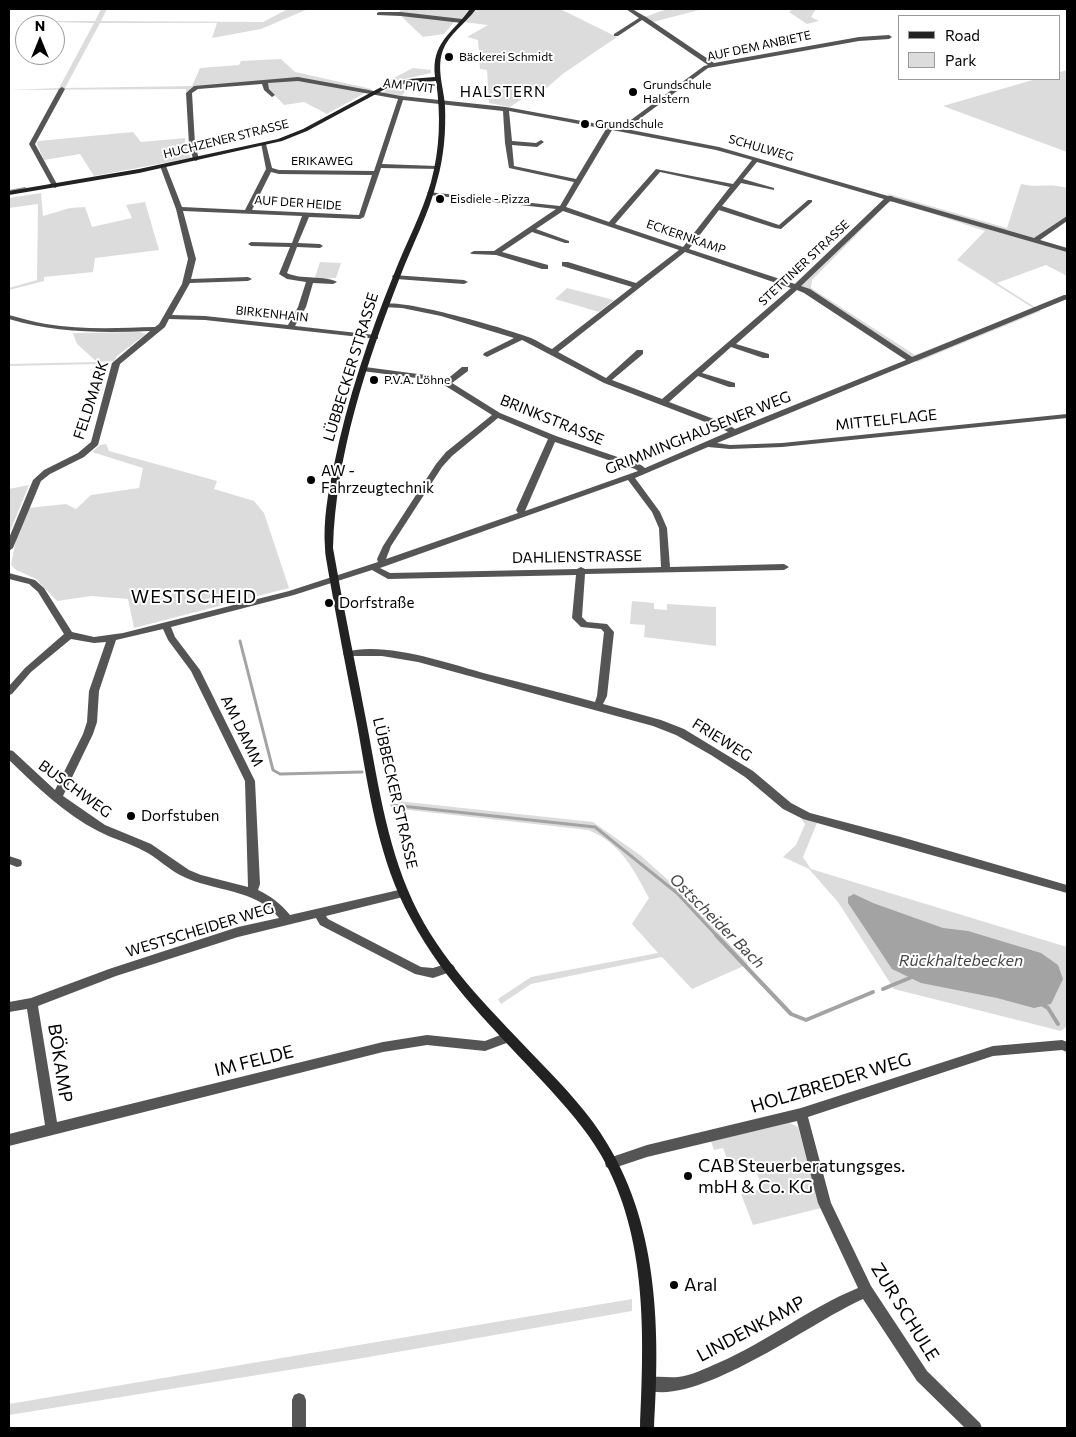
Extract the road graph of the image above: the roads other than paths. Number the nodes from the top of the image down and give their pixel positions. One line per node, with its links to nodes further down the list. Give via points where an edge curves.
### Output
1 (473, 9): 6 (main road, LÜBBECKER STRASSE)
2 (629, 9): 5 (street)
3 (645, 9): 5 (street)
4 (379, 14): 6 (street)
5 (642, 17): 7 (street); 9 (street)
6 (462, 21): 10 (main road, LÜBBECKER STRASSE, via 440,49 437,63)
7 (616, 35)
8 (889, 37): 9 (street, AUF DEM ANBIETE, via 843,41)
9 (712, 65): 19 (street, AUF DEM ANBIETE)
10 (439, 79): 13 (main road, HUCHZENER STRASSE, via 396,83); 16 (main road, LÜBBECKER STRASSE)
11 (265, 81): 13 (street, AM PIVIT, via 311,80); 14 (street); 23 (street, AM PIVIT, via 191,89 192,144)
12 (62, 89): 31 (street, via 32,144)
13 (373, 93): 15 (street, AM PIVIT); 22 (main road, HUCHZENER STRASSE, via 305,130)
14 (272, 95)
15 (401, 98): 16 (street, AM PIVIT); 28 (street, AUF DER HEIDE)
16 (441, 102): 17 (street, SCHULWEG); 26 (main road, LÜBBECKER STRASSE, via 442,129)
17 (506, 109): 18 (street, SCHULWEG); 21 (street)
18 (611, 127): 19 (street, SCHULWEG); 29 (street)
19 (623, 129): 24 (street, SCHULWEG)
20 (541, 142): 21 (street, via 537,145)
21 (508, 143): 29 (street, via 510,166 514,169)
22 (263, 144): 23 (main road, HUCHZENER STRASSE); 27 (street)
23 (196, 159): 25 (main road, HUCHZENER STRASSE)
24 (756, 159): 30 (street); 35 (street, SCHULWEG)
25 (163, 166): 31 (main road, HUCHZENER STRASSE); 39 (street, FELDMARK)
26 (437, 168): 28 (street); 34 (main road, LÜBBECKER STRASSE)
27 (269, 169): 28 (street, ERIKAWEG, via 279,172); 40 (street)
28 (377, 169): 41 (street, AUF DER HEIDE, via 362,216)
29 (578, 181): 37 (street)
30 (737, 183): 32 (street); 38 (street); 43 (street, via 658,170)
31 (56, 186): 33 (main road, HUCHZENER STRASSE)
32 (772, 189)
33 (9, 193)
34 (430, 193): 37 (street, ECKERNKAMP); 56 (main road, LÜBBECKER STRASSE)
35 (890, 197): 45 (street, SCHULWEG); 63 (street, STETTINER STRASSE)
36 (810, 201): 38 (street, via 781,227)
37 (562, 208): 43 (street, ECKERNKAMP); 44 (street)
38 (718, 208): 50 (street)
39 (179, 210): 40 (street, AUF DER HEIDE); 58 (street, FELDMARK, via 192,258)
40 (248, 211): 41 (street, AUF DER HEIDE)
41 (306, 216): 48 (street)
42 (1067, 218): 45 (street)
43 (612, 223): 50 (street, ECKERNKAMP)
44 (530, 229): 46 (street); 53 (street)
45 (1036, 240): 51 (street, SCHULWEG)
46 (567, 242)
47 (251, 244): 48 (street)
48 (295, 246): 49 (street); 59 (street, via 283,274)
49 (320, 246)
50 (685, 249): 62 (street); 63 (street, ECKERNKAMP)
51 (1067, 250)
52 (474, 253): 53 (street)
53 (496, 253): 55 (street)
54 (564, 264): 62 (street)
55 (545, 267)
56 (396, 277): 61 (street); 65 (main road, LÜBBECKER STRASSE)
57 (248, 279): 58 (street)
58 (187, 281): 67 (street, FELDMARK)
59 (310, 281): 60 (street); 68 (street, via 302,307)
60 (334, 282)
61 (464, 282)
62 (637, 286): 73 (street)
63 (796, 287): 72 (street, STETTINER STRASSE); 77 (street, ECKERNKAMP)
64 (1067, 297): 77 (street, GRIMMINGHAUSENER WEG)
65 (386, 305): 70 (main road, LÜBBECKER STRASSE); 71 (street, via 442,314)
66 (9, 317): 69 (street, via 42,326 77,330)
67 (168, 317): 68 (street, BIRKENHAIN); 69 (street, FELDMARK)
68 (291, 327): 70 (street, BIRKENHAIN)
69 (158, 328): 93 (street, FELDMARK, via 116,363 95,443 81,455 37,480)
70 (375, 337): 79 (main road, LÜBBECKER STRASSE)
71 (520, 338): 73 (street); 75 (street)
72 (732, 345): 76 (street); 80 (street, STETTINER STRASSE)
73 (553, 352): 81 (street)
74 (640, 352): 81 (street)
75 (487, 355)
76 (766, 356)
77 (913, 361): 87 (street, GRIMMINGHAUSENER WEG)
78 (465, 369): 82 (street)
79 (364, 370): 82 (street, BRINKSTRASSE, via 395,372); 100 (main road, LÜBBECKER STRASSE, via 332,503 329,541)
80 (699, 374): 83 (street); 84 (street, STETTINER STRASSE)
81 (607, 381): 84 (street)
82 (447, 383): 85 (street, BRINKSTRASSE)
83 (732, 385)
84 (664, 402): 87 (street)
85 (497, 415): 88 (street, BRINKSTRASSE); 94 (street, via 439,466 387,546 382,559)
86 (1067, 416): 89 (street, MITTELFLAGE, via 782,445 722,447)
87 (734, 432): 89 (street, GRIMMINGHAUSENER WEG)
88 (553, 438): 90 (street, BRINKSTRASSE, via 638,467); 92 (street, via 520,510)
89 (707, 444): 90 (street, GRIMMINGHAUSENER WEG)
90 (644, 472): 91 (street, GRIMMINGHAUSENER WEG)
91 (630, 477): 92 (street, GRIMMINGHAUSENER WEG); 97 (street, via 656,512 663,528)
92 (523, 515): 94 (street, GRIMMINGHAUSENER WEG)
93 (9, 548)
94 (384, 564): 95 (street, GRIMMINGHAUSENER WEG)
95 (373, 567): 98 (street, DAHLIENSTRASSE, via 388,576); 100 (street, GRIMMINGHAUSENER WEG)
96 (784, 567): 97 (street, DAHLIENSTRASSE)
97 (666, 569): 98 (street, DAHLIENSTRASSE)
98 (581, 570): 106 (street, via 577,618 584,624 604,626 610,632)
99 (9, 576): 102 (street, via 32,582 41,590)
100 (334, 580): 101 (street); 104 (main road, LÜBBECKER STRASSE)
101 (166, 625): 103 (street); 110 (street, AM DAMM, via 171,638 195,670 250,781)
102 (69, 635): 103 (street, via 83,639); 105 (street, via 28,670)
103 (112, 638): 108 (street, via 94,691 88,734)
104 (348, 654): 106 (street, FRIEWEG, via 364,651 392,655); 111 (main road, LÜBBECKER STRASSE, via 377,804)
105 (9, 692)
106 (598, 706): 109 (street, FRIEWEG, via 680,732 749,774 787,806 807,816)
107 (9, 754): 108 (street, BUSCHWEG)
108 (57, 797): 110 (street, BUSCHWEG, via 102,828 146,846 185,873)
109 (1067, 889)
110 (252, 892): 113 (street, BUSCHWEG, via 279,907)
111 (403, 893): 112 (street, WESTSCHEIDER WEG); 114 (main road, LÜBBECKER STRASSE, via 429,941)
112 (318, 912): 113 (street, WESTSCHEIDER WEG); 114 (street, via 324,922 419,971 433,973)
113 (286, 919): 115 (street, WESTSCHEIDER WEG, via 113,972)
114 (449, 968): 117 (main road, LÜBBECKER STRASSE)
115 (32, 1003): 116 (street, WESTSCHEIDER WEG); 120 (street, BÖKAMP)
116 (9, 1007)
117 (508, 1037): 120 (street, IM FELDE, via 485,1046 427,1040 383,1047); 122 (main road, LÜBBECKER STRASSE, via 573,1107 594,1133)
118 (1066, 1044): 119 (street, HOLZBREDER WEG, via 993,1051)
119 (801, 1114): 122 (street, HOLZBREDER WEG, via 647,1151); 123 (street, ZUR SCHULE, via 825,1203)
120 (52, 1130): 121 (street, IM FELDE)
121 (9, 1140)
122 (611, 1163): 124 (main road, LÜBBECKER STRASSE, via 640,1244 647,1278 651,1325)
123 (866, 1290): 124 (street, LINDENKAMP, via 723,1368 680,1384); 128 (street, ZUR SCHULE, via 922,1376)
124 (649, 1384): 127 (main road, LÜBBECKER STRASSE)
125 (299, 1400): 126 (street)
126 (299, 1428)
127 (647, 1428)
128 (975, 1428)

